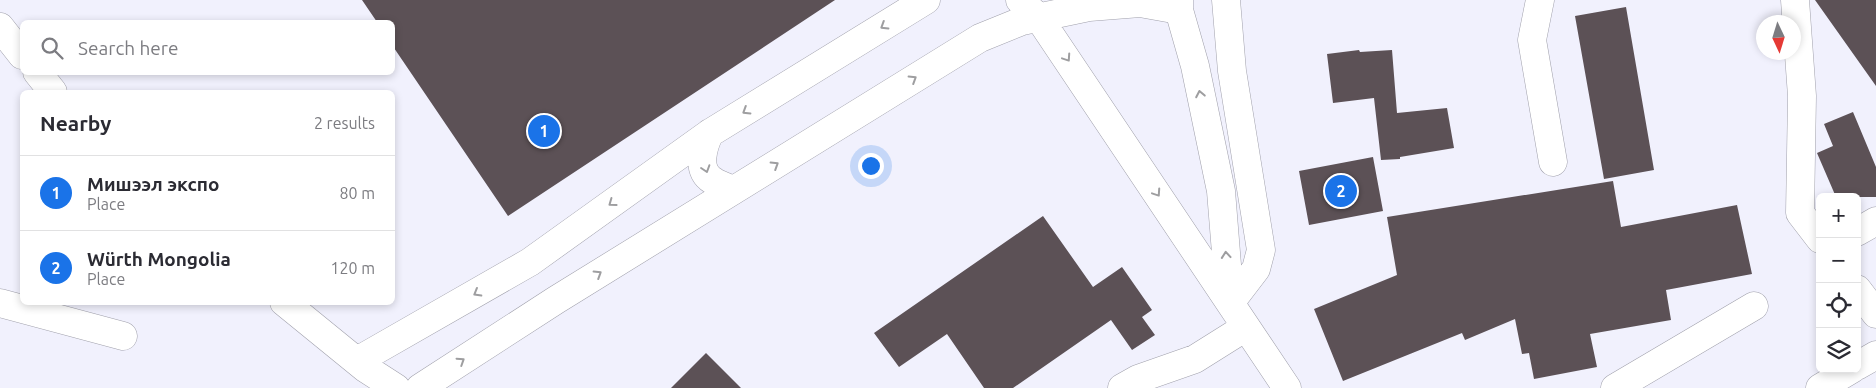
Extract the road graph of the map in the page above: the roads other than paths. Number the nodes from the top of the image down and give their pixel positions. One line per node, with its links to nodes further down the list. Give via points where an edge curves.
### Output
1 (926, 0): 13 (main road, one-way to 13)
2 (1020, 0): 8 (main road)
3 (1226, 0): 21 (main road, via 1232,71 1262,250 1256,269)
4 (1540, 0): 14 (main road, via 1532,40)
5 (1795, 0): 18 (main road, via 1802,96 1800,213)
6 (1179, 5): 7 (main road, via 1120,3); 21 (main road, one-way to 6, via 1221,191)
7 (1081, 6): 8 (main road)
8 (1039, 18): 15 (main road, one-way to 8, via 980,38 1022,21); 21 (main road, one-way to 21)
9 (0, 27): 10 (main road)
10 (20, 52)
11 (39, 75): 12 (main road)
12 (51, 90)
13 (710, 133): 15 (main road, one-way to 15, via 703,150 703,167 711,180); 28 (main road, one-way to 28, via 530,262)
14 (1553, 162)
15 (733, 190): 32 (main road, one-way to 15)
16 (1876, 221): 17 (main road)
17 (1861, 230)
18 (1819, 238)
19 (1861, 294): 24 (main road)
20 (0, 303): 26 (main road)
21 (1230, 303): 25 (main road)
22 (288, 305): 28 (main road)
23 (1754, 306): 35 (main road)
24 (1876, 314)
25 (1246, 327): 33 (main road, via 1195,359); 34 (main road)
26 (124, 336)
27 (1876, 355): 29 (main road)
28 (357, 362): 31 (main road)
29 (1861, 364)
30 (1845, 373): 36 (main road)
31 (396, 388)
32 (420, 388)
33 (1122, 388)
34 (1287, 388)
35 (1615, 388)
36 (1820, 388)

